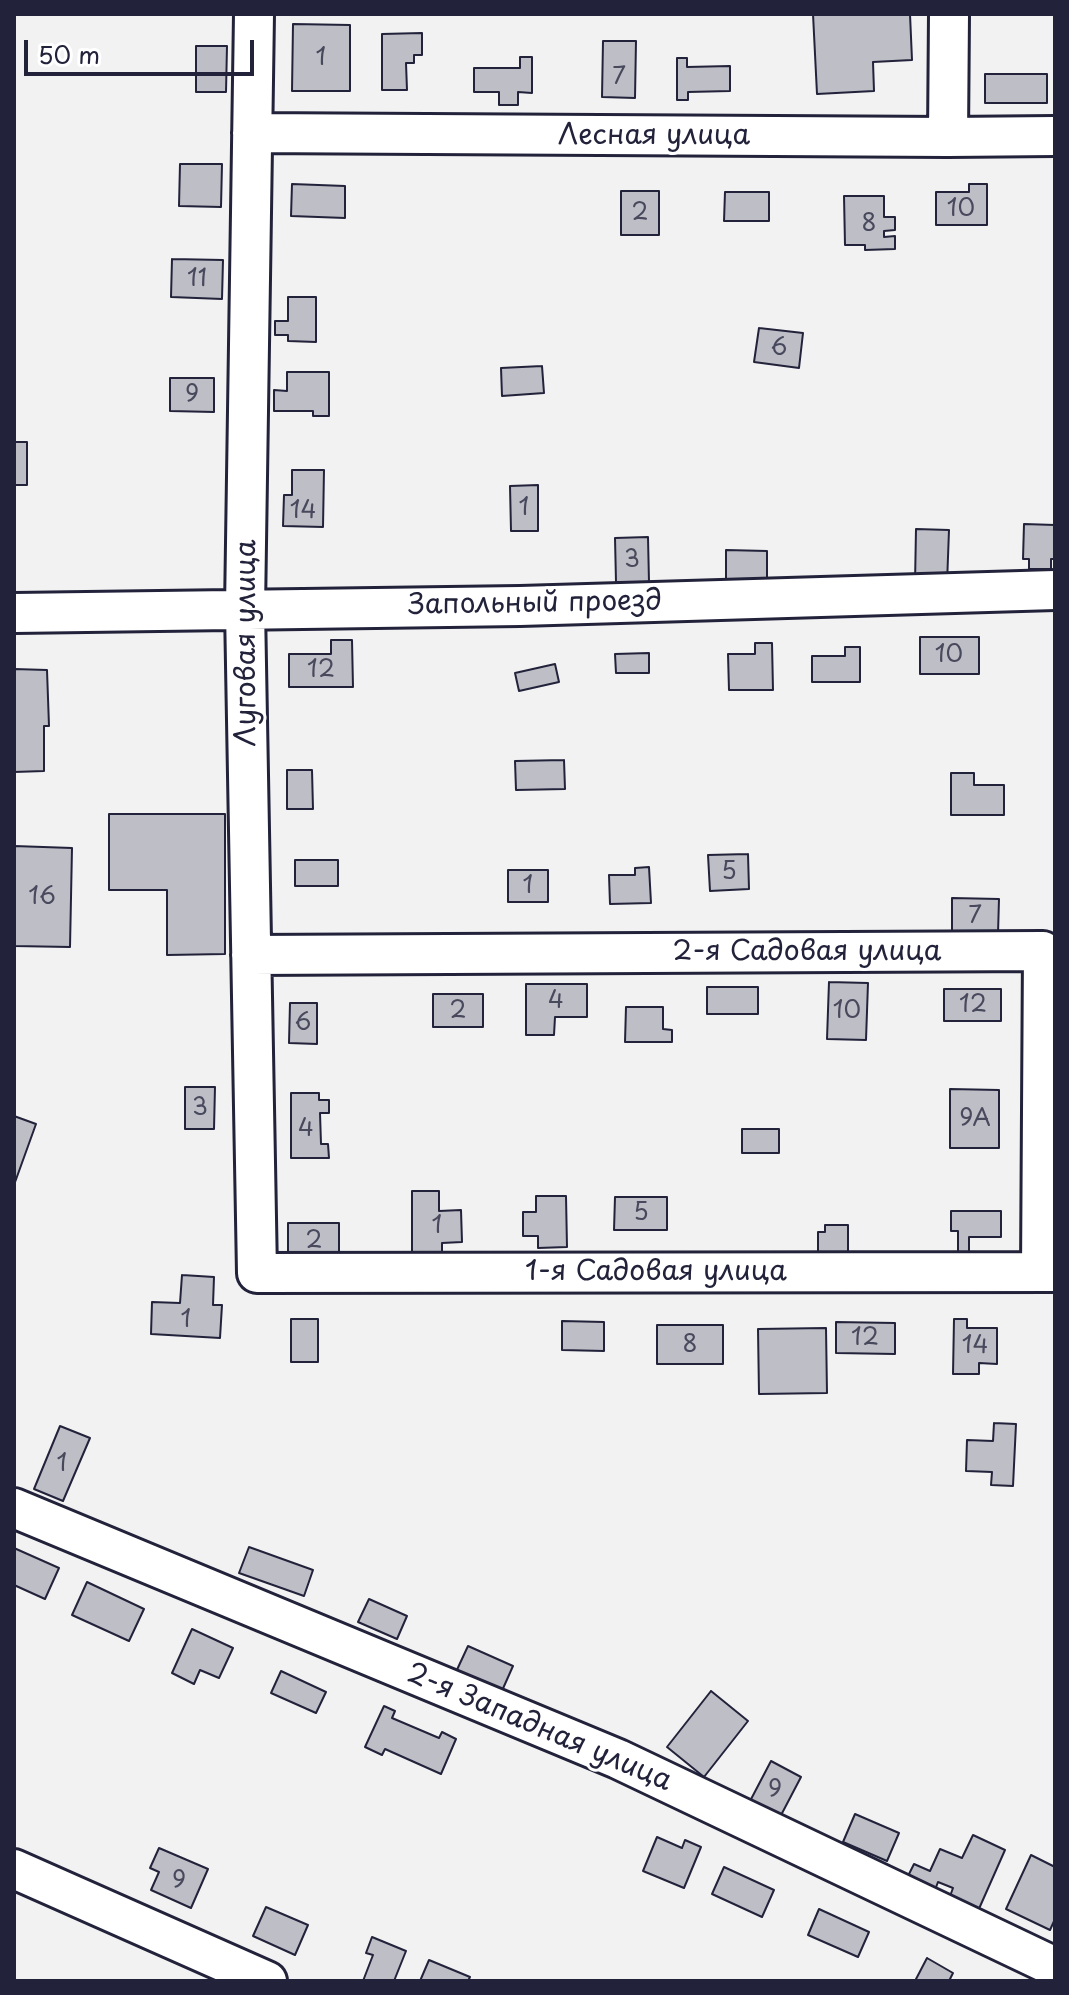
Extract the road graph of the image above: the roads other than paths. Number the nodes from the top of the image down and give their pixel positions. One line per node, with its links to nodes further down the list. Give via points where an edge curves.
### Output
1 (254, 14): 3 (street, Луговая улица)
2 (949, 14): 5 (street)
3 (252, 133): 5 (street, Лесная улица); 7 (street, Луговая улица)
4 (1055, 136): 5 (street, Лесная улица)
5 (948, 137)
6 (1055, 590): 7 (street, Запольный проезд)
7 (245, 609): 8 (street, Запольный проезд); 9 (street, Луговая улица)
8 (14, 613)
9 (251, 955): 10 (street, 2-я Садовая улица, via 1043,951); 11 (street, Луговая улица)
10 (1048, 1271): 11 (street, 1-я Садовая улица)
11 (257, 1273)
12 (14, 1508): 14 (street, 2-я Западная улица, via 618,1759)
13 (14, 1869): 15 (street)
14 (1055, 1967)
15 (267, 1981)

